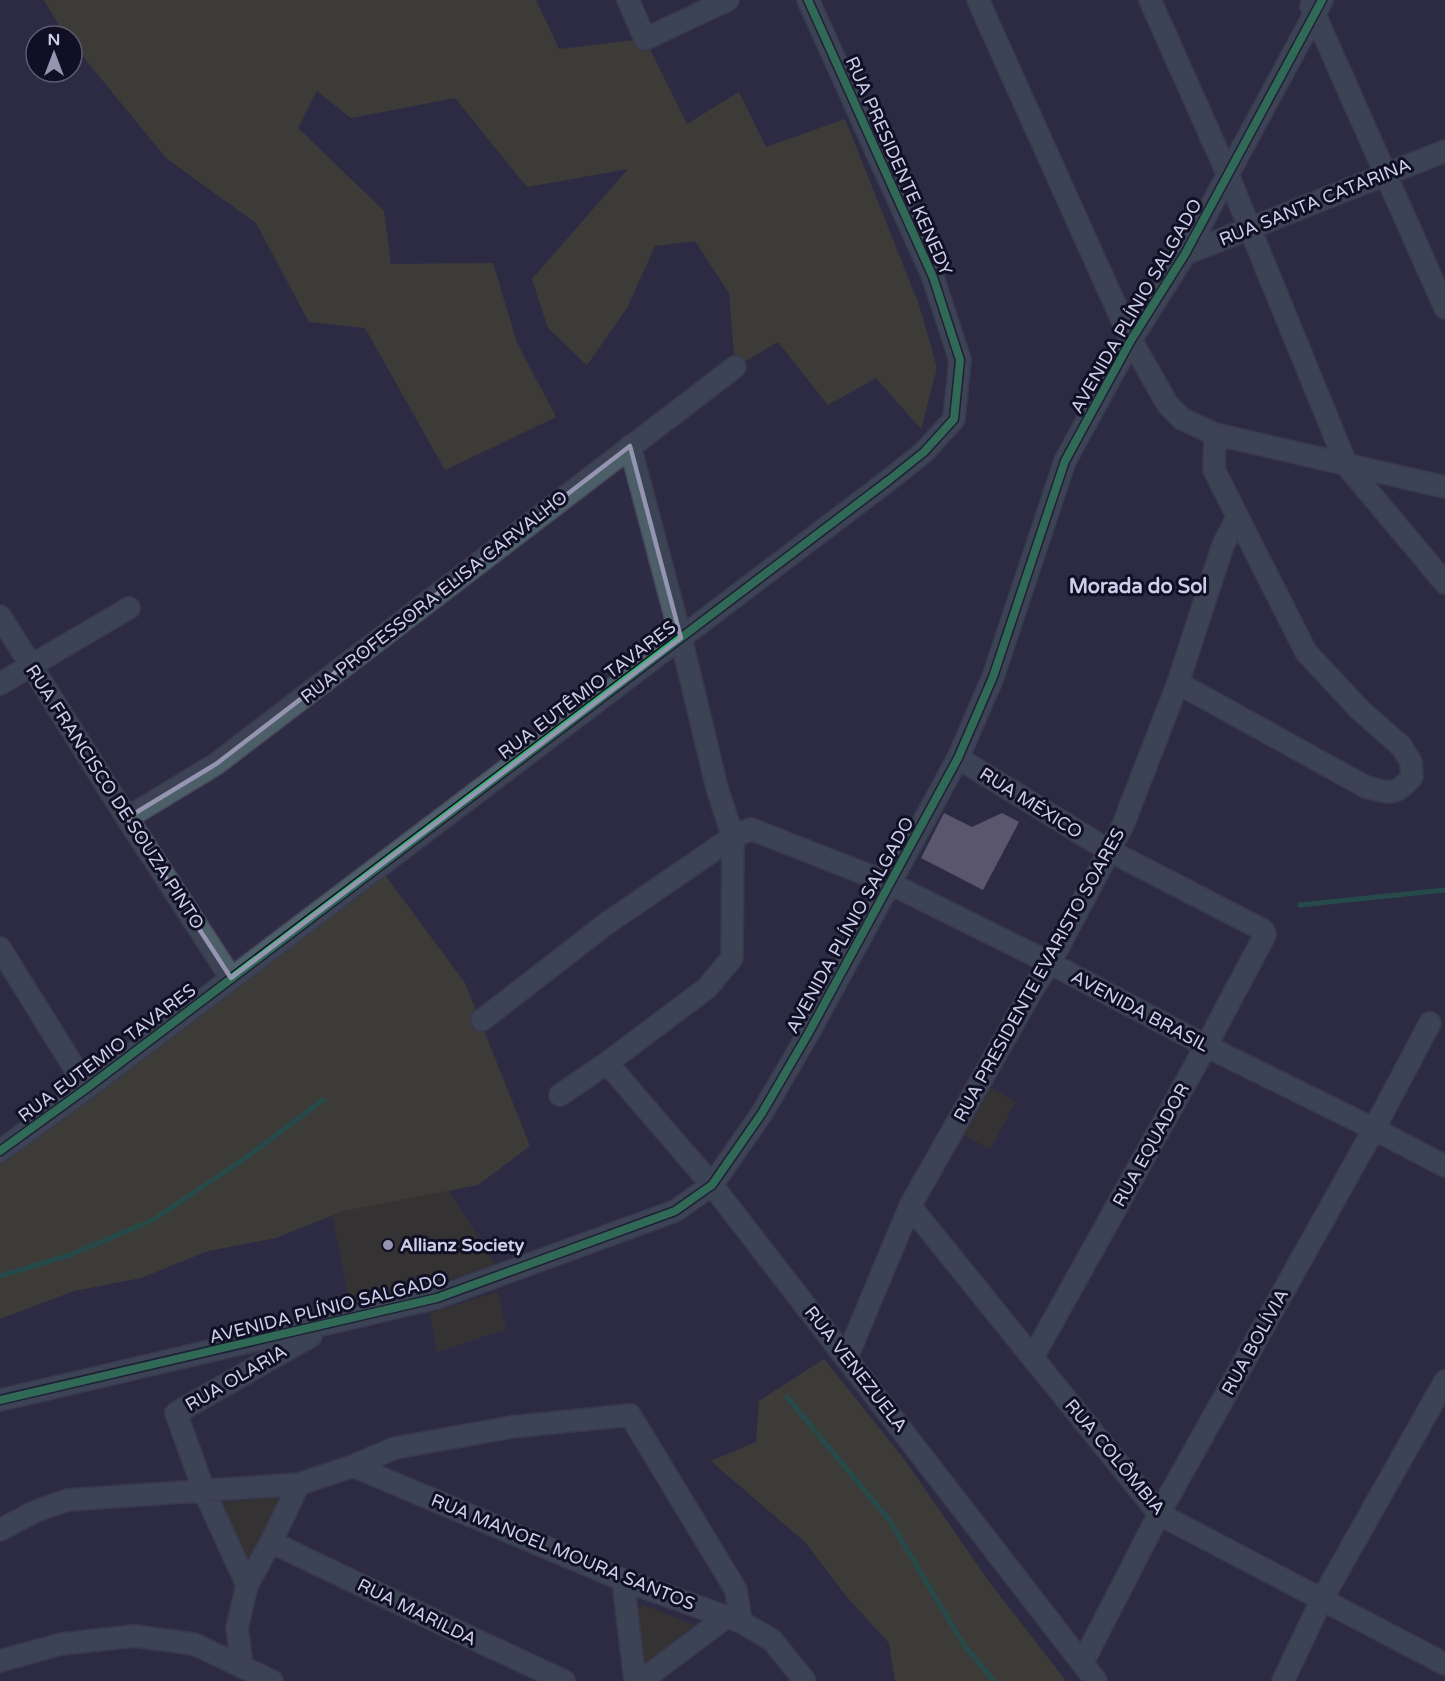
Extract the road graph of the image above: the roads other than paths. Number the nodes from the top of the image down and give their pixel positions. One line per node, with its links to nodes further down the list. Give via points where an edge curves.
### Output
1 (628, 0): 2 (street, via 645,39)
2 (728, 0)
3 (808, 0): 15 (street, RUA PRESIDENTE KENEDY, via 933,277 960,360)
4 (978, 0): 13 (street)
5 (1149, 0): 8 (street)
6 (1315, 5): 8 (street, AVENIDA PLÍNIO SALGADO); 9 (street)
7 (1445, 151): 9 (street, RUA SANTA CATARINA)
8 (1228, 175): 10 (street); 11 (street, AVENIDA PLÍNIO SALGADO)
9 (1386, 175): 10 (street, RUA SANTA CATARINA); 12 (street)
10 (1250, 228): 11 (street, RUA SANTA CATARINA); 18 (street)
11 (1185, 254): 13 (street, AVENIDA PLÍNIO SALGADO)
12 (1445, 308)
13 (1131, 340): 16 (street, via 1168,405 1182,419); 28 (street, AVENIDA PLÍNIO SALGADO, via 1065,460 993,677)
14 (735, 367): 17 (street, RUA PROFESSORA ELISA CARVALHO)
15 (954, 419): 24 (street, RUA EUTÊMIO TAVARES, via 924,452)
16 (1215, 434): 18 (street); 20 (street, via 1214,470)
17 (630, 446): 24 (street); 29 (street, RUA PROFESSORA ELISA CARVALHO, via 216,764)
18 (1347, 466): 19 (street); 21 (street)
19 (1445, 487)
20 (1237, 519): 26 (street, RUA PRESIDENTE EVARISTO SOARES, via 1222,545); 26 (street, via 1306,652 1360,710 1401,746 1411,762 1412,777 1393,793 1366,787)
21 (1445, 583)
22 (129, 608): 25 (street)
23 (0, 616): 25 (street, RUA FRANCISCO DE SOUZA PINTO)
24 (681, 638): 30 (street, via 717,788); 36 (street, RUA EUTÊMIO TAVARES)
25 (31, 666): 27 (street); 29 (street, RUA FRANCISCO DE SOUZA PINTO)
26 (1178, 683): 31 (street, RUA PRESIDENTE EVARISTO SOARES, via 1123,825)
27 (0, 684)
28 (958, 758): 31 (street, RUA MÉXICO); 32 (street, AVENIDA PLÍNIO SALGADO)
29 (127, 818): 36 (street, RUA FRANCISCO DE SOUZA PINTO)
30 (733, 837): 32 (street, AVENIDA BRASIL, via 751,829); 37 (street, via 606,924); 40 (street, via 732,958 707,988)
31 (1108, 850): 33 (street, RUA MÉXICO); 35 (street, RUA PRESIDENTE EVARISTO SOARES)
32 (891, 884): 35 (street, AVENIDA BRASIL); 46 (street, AVENIDA PLÍNIO SALGADO, via 762,1113)
33 (1263, 930): 39 (street, RUA EQUADOR, via 1264,938)
34 (0, 948): 41 (street)
35 (1050, 963): 39 (street, AVENIDA BRASIL); 47 (street, RUA PRESIDENTE EVARISTO SOARES)
36 (231, 978): 41 (street, RUA EUTEMIO TAVARES)
37 (482, 1020)
38 (1430, 1023): 43 (street, RUA BOLÍVIA)
39 (1206, 1046): 43 (street, AVENIDA BRASIL); 50 (street, RUA EQUADOR)
40 (607, 1063): 42 (street); 46 (street, RUA VENEZUELA)
41 (87, 1088): 44 (street, RUA EUTEMIO TAVARES)
42 (560, 1095)
43 (1374, 1129): 45 (street, AVENIDA BRASIL); 56 (street, RUA BOLÍVIA)
44 (0, 1151)
45 (1445, 1166)
46 (712, 1185): 48 (street, AVENIDA PLÍNIO SALGADO, via 675,1211 437,1298); 49 (street, RUA VENEZUELA)
47 (910, 1206): 49 (street, RUA PRESIDENTE EVARISTO SOARES); 50 (street, RUA COLÔMBIA)
48 (337, 1320): 52 (street, AVENIDA PLÍNIO SALGADO, via 267,1340); 55 (street, RUA OLARIA, via 176,1413)
49 (848, 1358): 66 (street, RUA VENEZUELA)
50 (1032, 1358): 56 (street, RUA COLÔMBIA)
51 (1445, 1381): 61 (street)
52 (0, 1401)
53 (353, 1466): 54 (street); 59 (street, RUA MANOEL MOURA SANTOS); 62 (street, via 395,1448 512,1427 630,1415 736,1590)
54 (300, 1484): 55 (street); 58 (street)
55 (204, 1491): 57 (street, via 67,1500); 60 (street)
56 (1159, 1514): 61 (street, RUA COLÔMBIA); 66 (street, RUA BOLÍVIA)
57 (0, 1530)
58 (271, 1542): 60 (street); 69 (street, RUA MARILDA)
59 (624, 1580): 62 (street, RUA MANOEL MOURA SANTOS); 70 (street)
60 (247, 1585): 63 (street)
61 (1321, 1600): 67 (street, RUA COLÔMBIA); 74 (street)
62 (733, 1620): 71 (street); 72 (street, RUA MANOEL MOURA SANTOS, via 772,1640)
63 (237, 1628): 64 (street); 68 (street)
64 (219, 1656): 65 (street, via 194,1644 134,1636 61,1644); 68 (street)
65 (0, 1661)
66 (1083, 1662): 73 (street, RUA VENEZUELA)
67 (1445, 1664)
68 (254, 1675)
69 (564, 1681)
70 (635, 1681)
71 (641, 1681)
72 (805, 1681)
73 (1096, 1681)
74 (1282, 1681)

